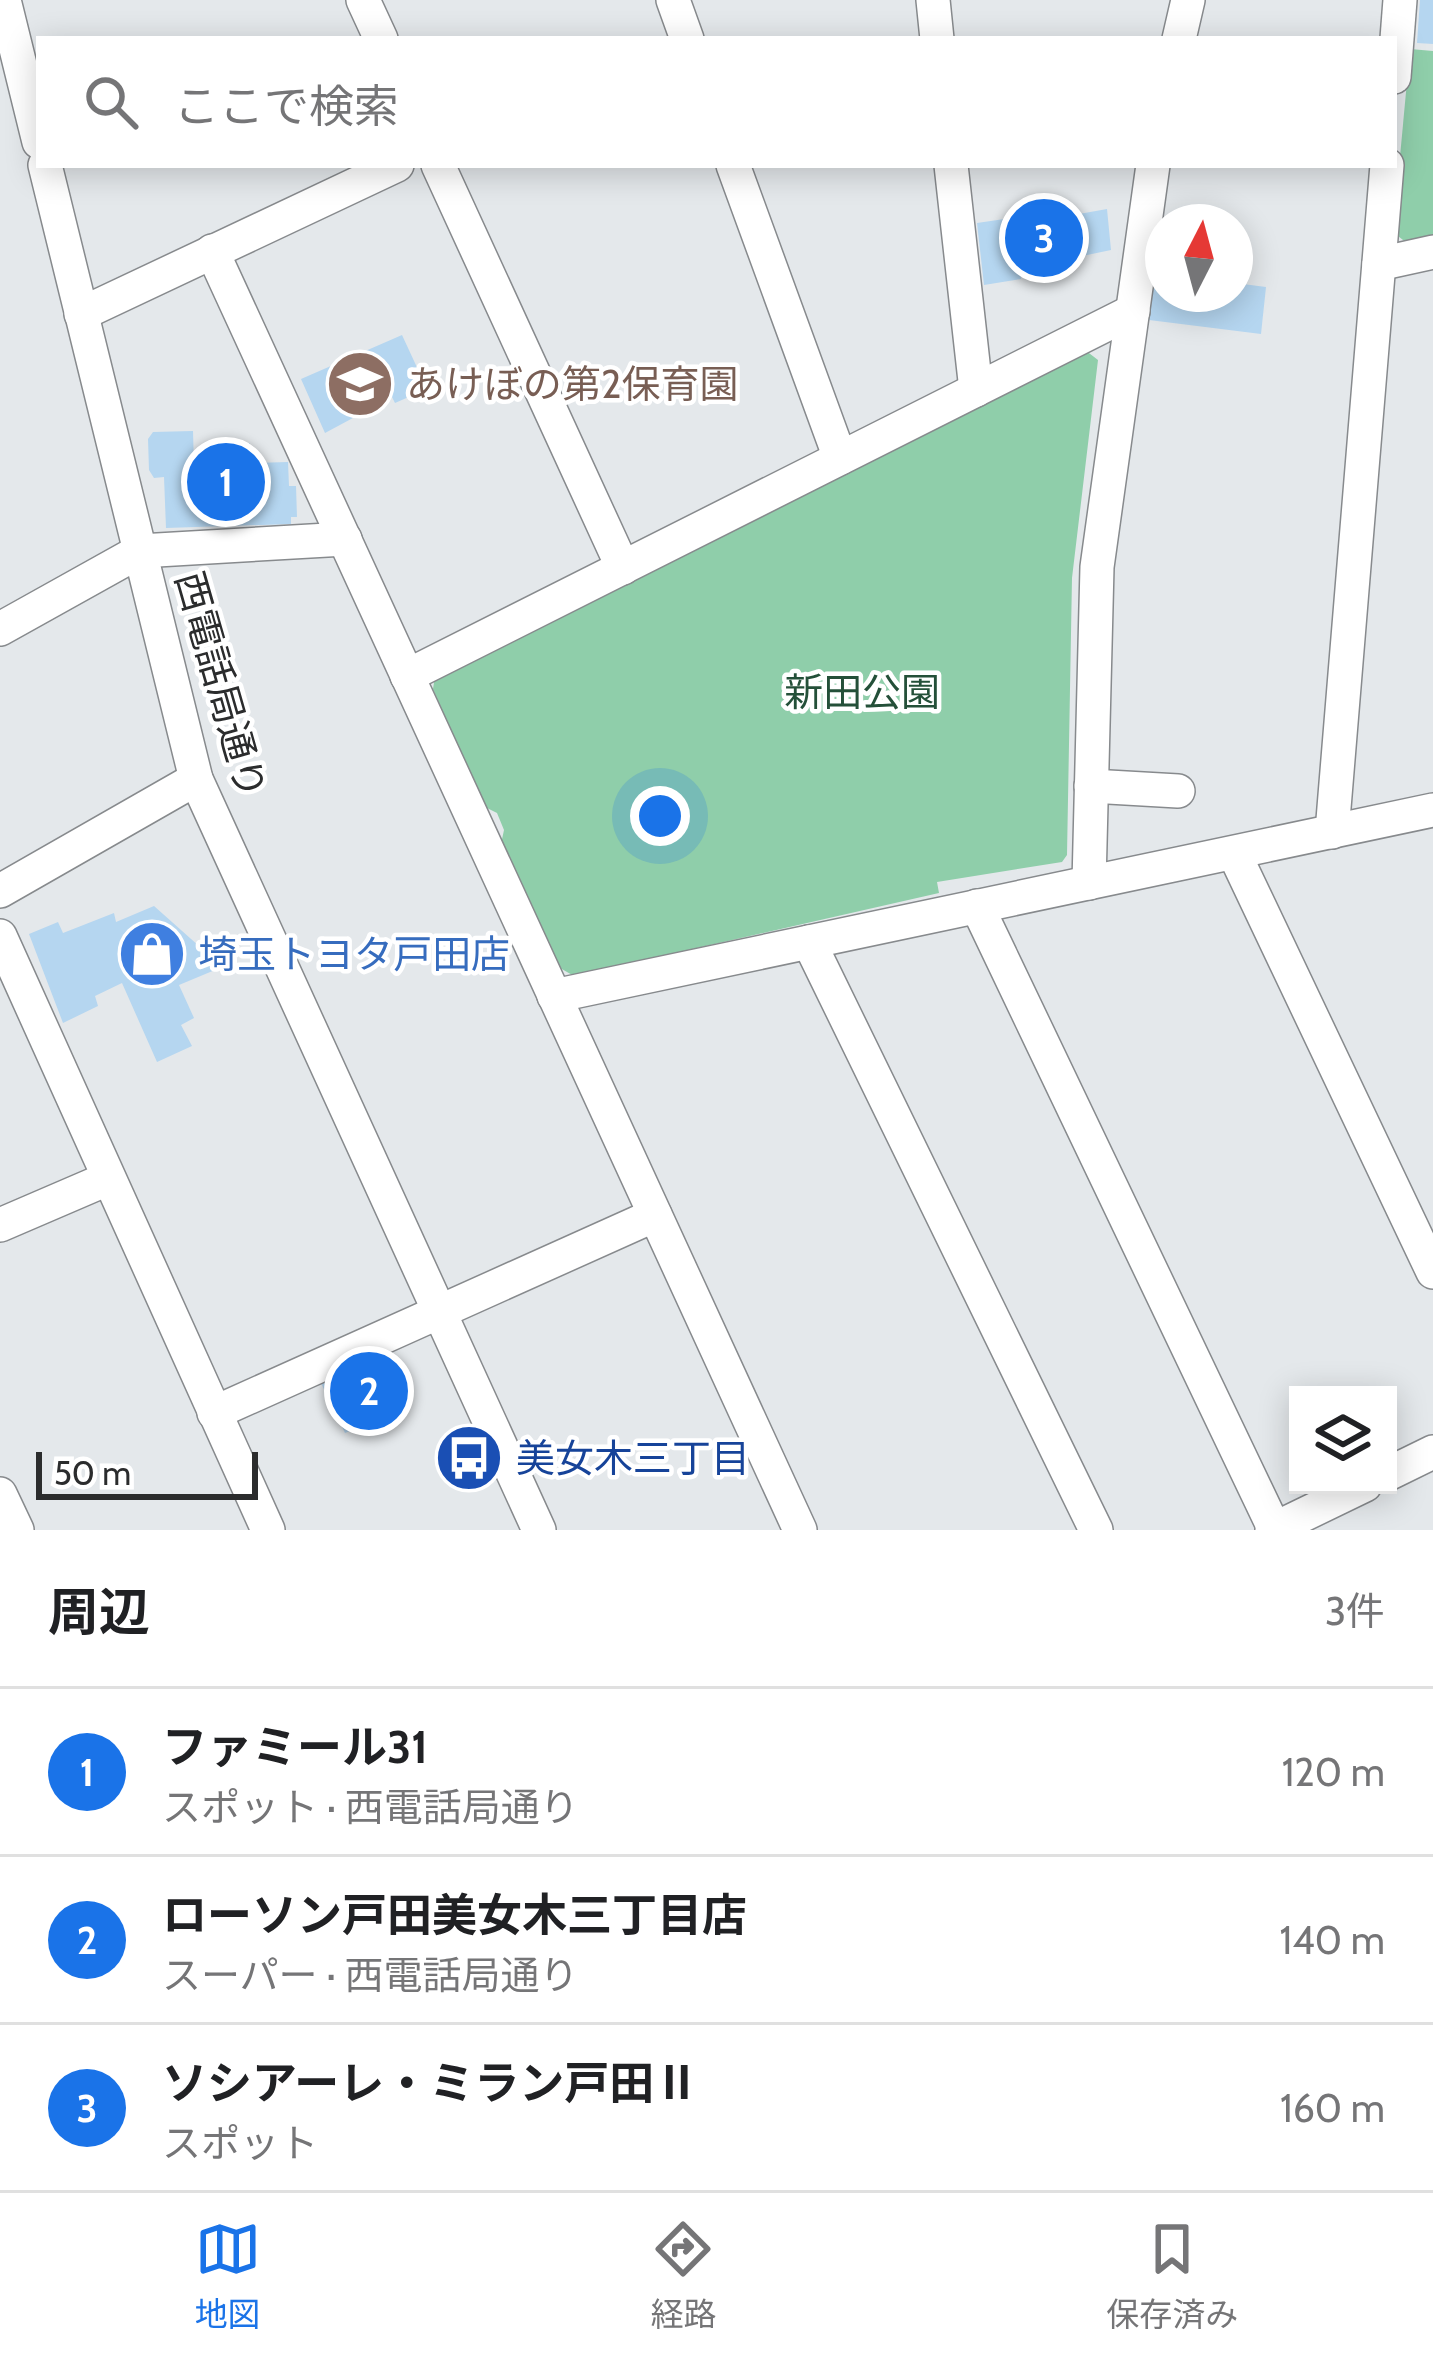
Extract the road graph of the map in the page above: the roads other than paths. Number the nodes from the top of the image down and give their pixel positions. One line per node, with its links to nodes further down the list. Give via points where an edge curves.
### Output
1 (4, 0): 12 (street)
2 (363, 0): 7 (street)
3 (673, 0): 8 (street)
4 (933, 0): 9 (street)
5 (1188, 0): 10 (street)
6 (1400, 0): 11 (street)
7 (380, 36)
8 (686, 36)
9 (937, 36)
10 (1180, 36)
11 (1397, 38)
12 (23, 76): 13 (street); 14 (street)
13 (0, 104)
14 (36, 130)
15 (46, 168): 26 (street, 西電話局通り)
16 (391, 168): 22 (street)
17 (439, 168): 31 (street)
18 (734, 168): 28 (street)
19 (951, 168): 27 (street)
20 (1153, 168): 25 (street)
21 (1387, 168): 24 (street)
22 (212, 251): 26 (street); 29 (street)
23 (1433, 252): 24 (street)
24 (1379, 264): 38 (street)
25 (1133, 310): 27 (street); 35 (street, via 1097,567)
26 (81, 314): 30 (street, 西電話局通り)
27 (976, 390): 28 (street)
28 (840, 458): 31 (street)
29 (345, 539): 30 (street); 33 (street)
30 (140, 551): 32 (street); 34 (street, 西電話局通り)
31 (622, 568): 33 (street)
32 (0, 629)
33 (407, 676): 45 (street)
34 (196, 779): 41 (street); 50 (street, 西電話局通り)
35 (1091, 786): 36 (street); 40 (street)
36 (1178, 791)
37 (1433, 810): 38 (street)
38 (1332, 832): 39 (street)
39 (1234, 853): 40 (street); 49 (street)
40 (1089, 883): 42 (street)
41 (0, 891)
42 (977, 906): 44 (street); 59 (street)
43 (0, 936): 46 (street)
44 (809, 942): 45 (street); 58 (street)
45 (554, 995): 47 (street)
46 (107, 1179): 48 (street); 51 (street)
47 (655, 1216): 50 (street); 57 (street)
48 (0, 1225)
49 (1433, 1272)
50 (440, 1313): 51 (street); 56 (street, 西電話局通り)
51 (214, 1413): 55 (street)
52 (1433, 1452): 53 (street)
53 (1397, 1470)
54 (1347, 1494): 59 (street)
55 (268, 1530)
56 (539, 1530)
57 (800, 1530)
58 (1096, 1530)
59 (1274, 1530)

